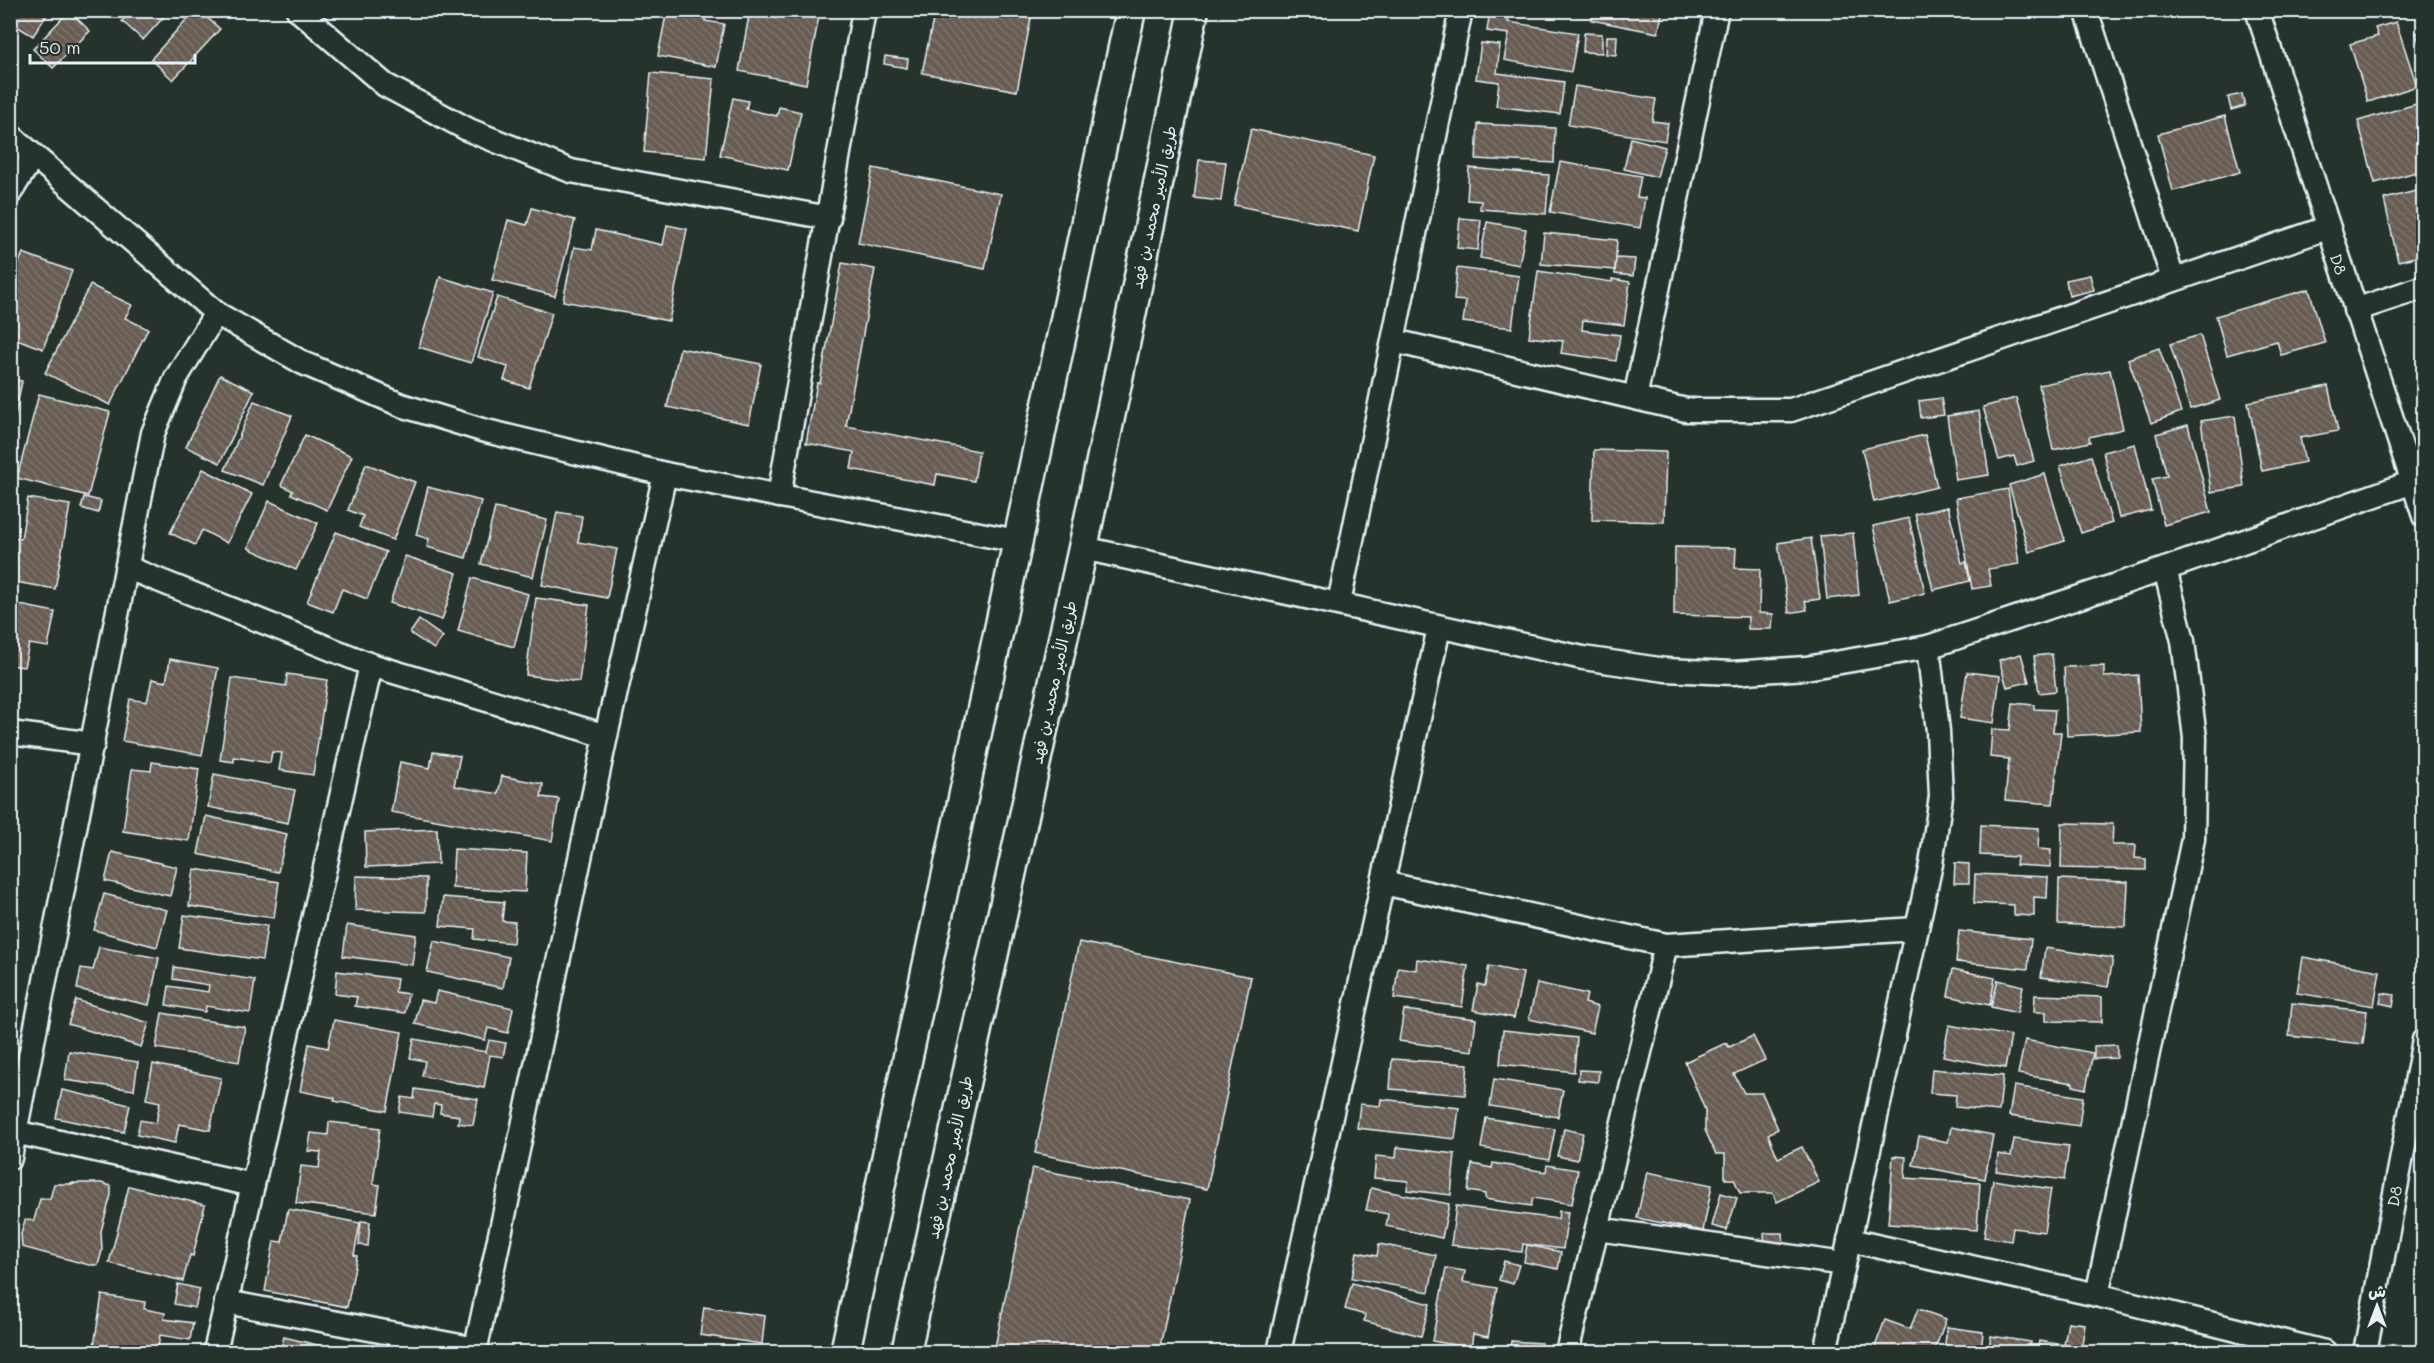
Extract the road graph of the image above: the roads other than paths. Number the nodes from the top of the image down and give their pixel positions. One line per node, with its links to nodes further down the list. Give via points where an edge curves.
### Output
1 (298, 10): 12 (street, via 385,85 469,130 571,171)
2 (864, 10): 12 (street)
3 (1131, 10): 24 (street)
4 (1194, 10): 25 (street, طريق الأمير محمد بن فهد)
5 (1461, 10): 18 (street)
6 (1717, 10): 19 (street)
7 (2086, 10): 14 (street)
8 (2257, 10): 13 (street, D8)
9 (10, 135): 10 (street)
10 (33, 156): 11 (street); 17 (street)
11 (10, 193)
12 (829, 218): 22 (street)
13 (2327, 228): 14 (street); 16 (street, D8)
14 (2173, 279): 19 (street, via 1791,410 1686,410)
15 (2424, 287): 16 (street)
16 (2355, 310): 21 (street, D8)
17 (216, 313): 20 (street, via 303,363 401,405 482,430); 26 (street, via 176,378 153,433)
18 (1394, 341): 19 (street); 28 (street)
19 (1635, 398)
20 (665, 474): 22 (street); 33 (street)
21 (2413, 482): 23 (street, D8); 27 (street)
22 (779, 496): 24 (street)
23 (2424, 516)
24 (1017, 541): 50 (street)
25 (1083, 548): 28 (street); 51 (street, طريق الأمير محمد بن فهد)
26 (128, 568): 31 (street); 34 (street)
27 (2165, 569): 30 (street); 46 (street, via 2183,641 2195,738 2193,839)
28 (1339, 603): 29 (street)
29 (1439, 628): 30 (street, via 1583,658 1666,670 1732,673 1806,668); 35 (street)
30 (1928, 647): 36 (street, via 1941,796)
31 (371, 665): 33 (street); 42 (street)
32 (10, 734): 34 (street)
33 (606, 736): 48 (street)
34 (93, 744): 39 (street)
35 (1383, 883): 37 (street); 52 (street)
36 (1916, 929): 37 (street); 44 (street)
37 (1666, 945): 43 (street)
38 (2424, 1040): 40 (street, D8)
39 (13, 1132): 41 (street); 42 (street)
40 (2413, 1155): 56 (street, D8)
41 (10, 1158)
42 (253, 1185): 47 (street)
43 (1597, 1229): 45 (street); 53 (street)
44 (1849, 1240): 45 (street); 46 (street)
45 (1844, 1264): 54 (street)
46 (2097, 1295): 55 (street)
47 (226, 1302): 48 (street); 49 (street)
48 (475, 1351)
49 (215, 1353)
50 (845, 1353)
51 (906, 1353)
52 (1279, 1353)
53 (1567, 1353)
54 (1825, 1353)
55 (2325, 1353)
56 (2365, 1353)

